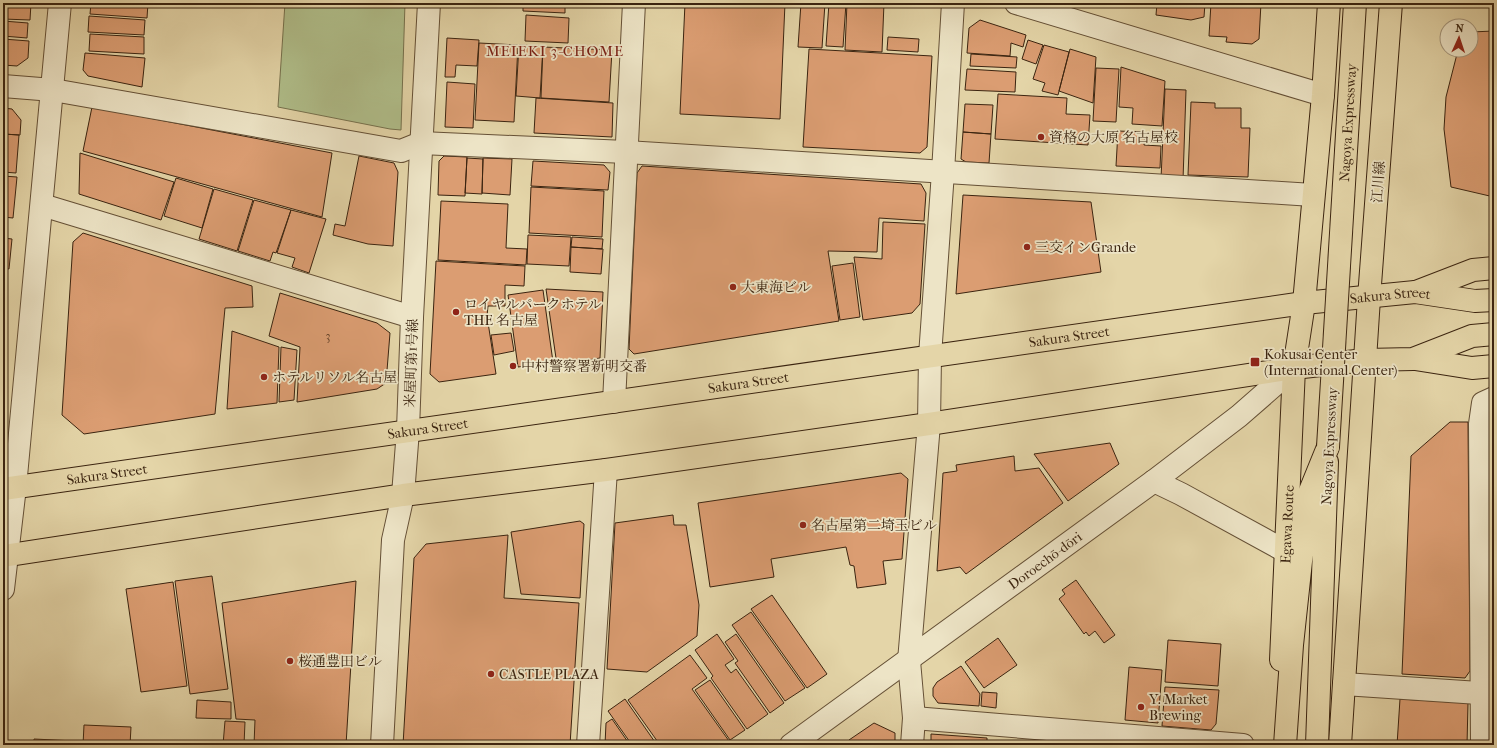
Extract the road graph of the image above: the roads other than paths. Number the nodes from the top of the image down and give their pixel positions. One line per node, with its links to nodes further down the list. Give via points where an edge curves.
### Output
1 (60, 3): 10 (street)
2 (429, 3): 12 (street, 米屋町第1号線)
3 (634, 3): 13 (street)
4 (953, 3): 14 (street)
5 (1016, 3): 11 (street)
6 (1329, 3): 11 (main road)
7 (1354, 3): 33 (main road, Nagoya Expressway, bridge)
8 (1391, 3): 19 (main road, 江川線)
9 (3, 86): 10 (street)
10 (53, 90): 12 (street, via 401,151); 16 (street)
11 (1322, 95): 15 (main road)
12 (421, 143): 13 (street); 22 (street, 米屋町第1号線)
13 (626, 152): 14 (street); 30 (street)
14 (943, 172): 15 (street); 24 (street)
15 (1313, 195): 21 (main road)
16 (42, 205): 22 (street); 36 (street)
17 (1494, 268): 18 (main road, via 1473,270)
18 (1415, 292): 19 (main road, Sakura Street); 20 (main road, Sakura Street, via 1475,301)
19 (1369, 298): 21 (main road, Sakura Street); 26 (main road, 江川線)
20 (1494, 300)
21 (1304, 303): 24 (main road, Sakura Street); 28 (main road, Egawa Route)
22 (412, 317): 32 (street, 米屋町第1号線)
23 (1494, 334): 25 (main road, via 1472,336)
24 (930, 356): 30 (main road, Sakura Street); 31 (street)
25 (1414, 359): 26 (main road); 27 (main road, via 1472,368)
26 (1365, 360): 28 (main road); 42 (main road)
27 (1494, 366)
28 (1294, 368): 31 (main road); 35 (street, Doroechō-dōri, via 1239,416); 38 (main road, Egawa Route)
29 (1489, 400): 43 (street, via 1480,424)
30 (614, 402): 32 (main road, Sakura Street)
31 (929, 424): 34 (main road); 41 (street)
32 (408, 430): 36 (main road, Sakura Street); 37 (street, 米屋町第1号線)
33 (1328, 447): 51 (main road, via 1308,496 1292,645); 52 (main road, Nagoya Expressway)
34 (606, 470): 37 (main road); 46 (street)
35 (1154, 481): 38 (street); 41 (street, Doroechō-dōri)
36 (9, 488): 39 (street)
37 (403, 495): 39 (main road); 45 (street, 米屋町第1号線, via 393,540)
38 (1286, 552): 50 (main road, Egawa Route)
39 (5, 556): 40 (street)
40 (3, 589)
41 (909, 661): 44 (street); 47 (street, Doroechō-dōri)
42 (1344, 684): 43 (street); 53 (main road)
43 (1488, 693): 54 (street)
44 (914, 718): 48 (street); 49 (street)
45 (382, 745)
46 (588, 745)
47 (791, 745)
48 (912, 745)
49 (1243, 745)
50 (1277, 745)
51 (1285, 745)
52 (1317, 745)
53 (1340, 745)
54 (1482, 745)

